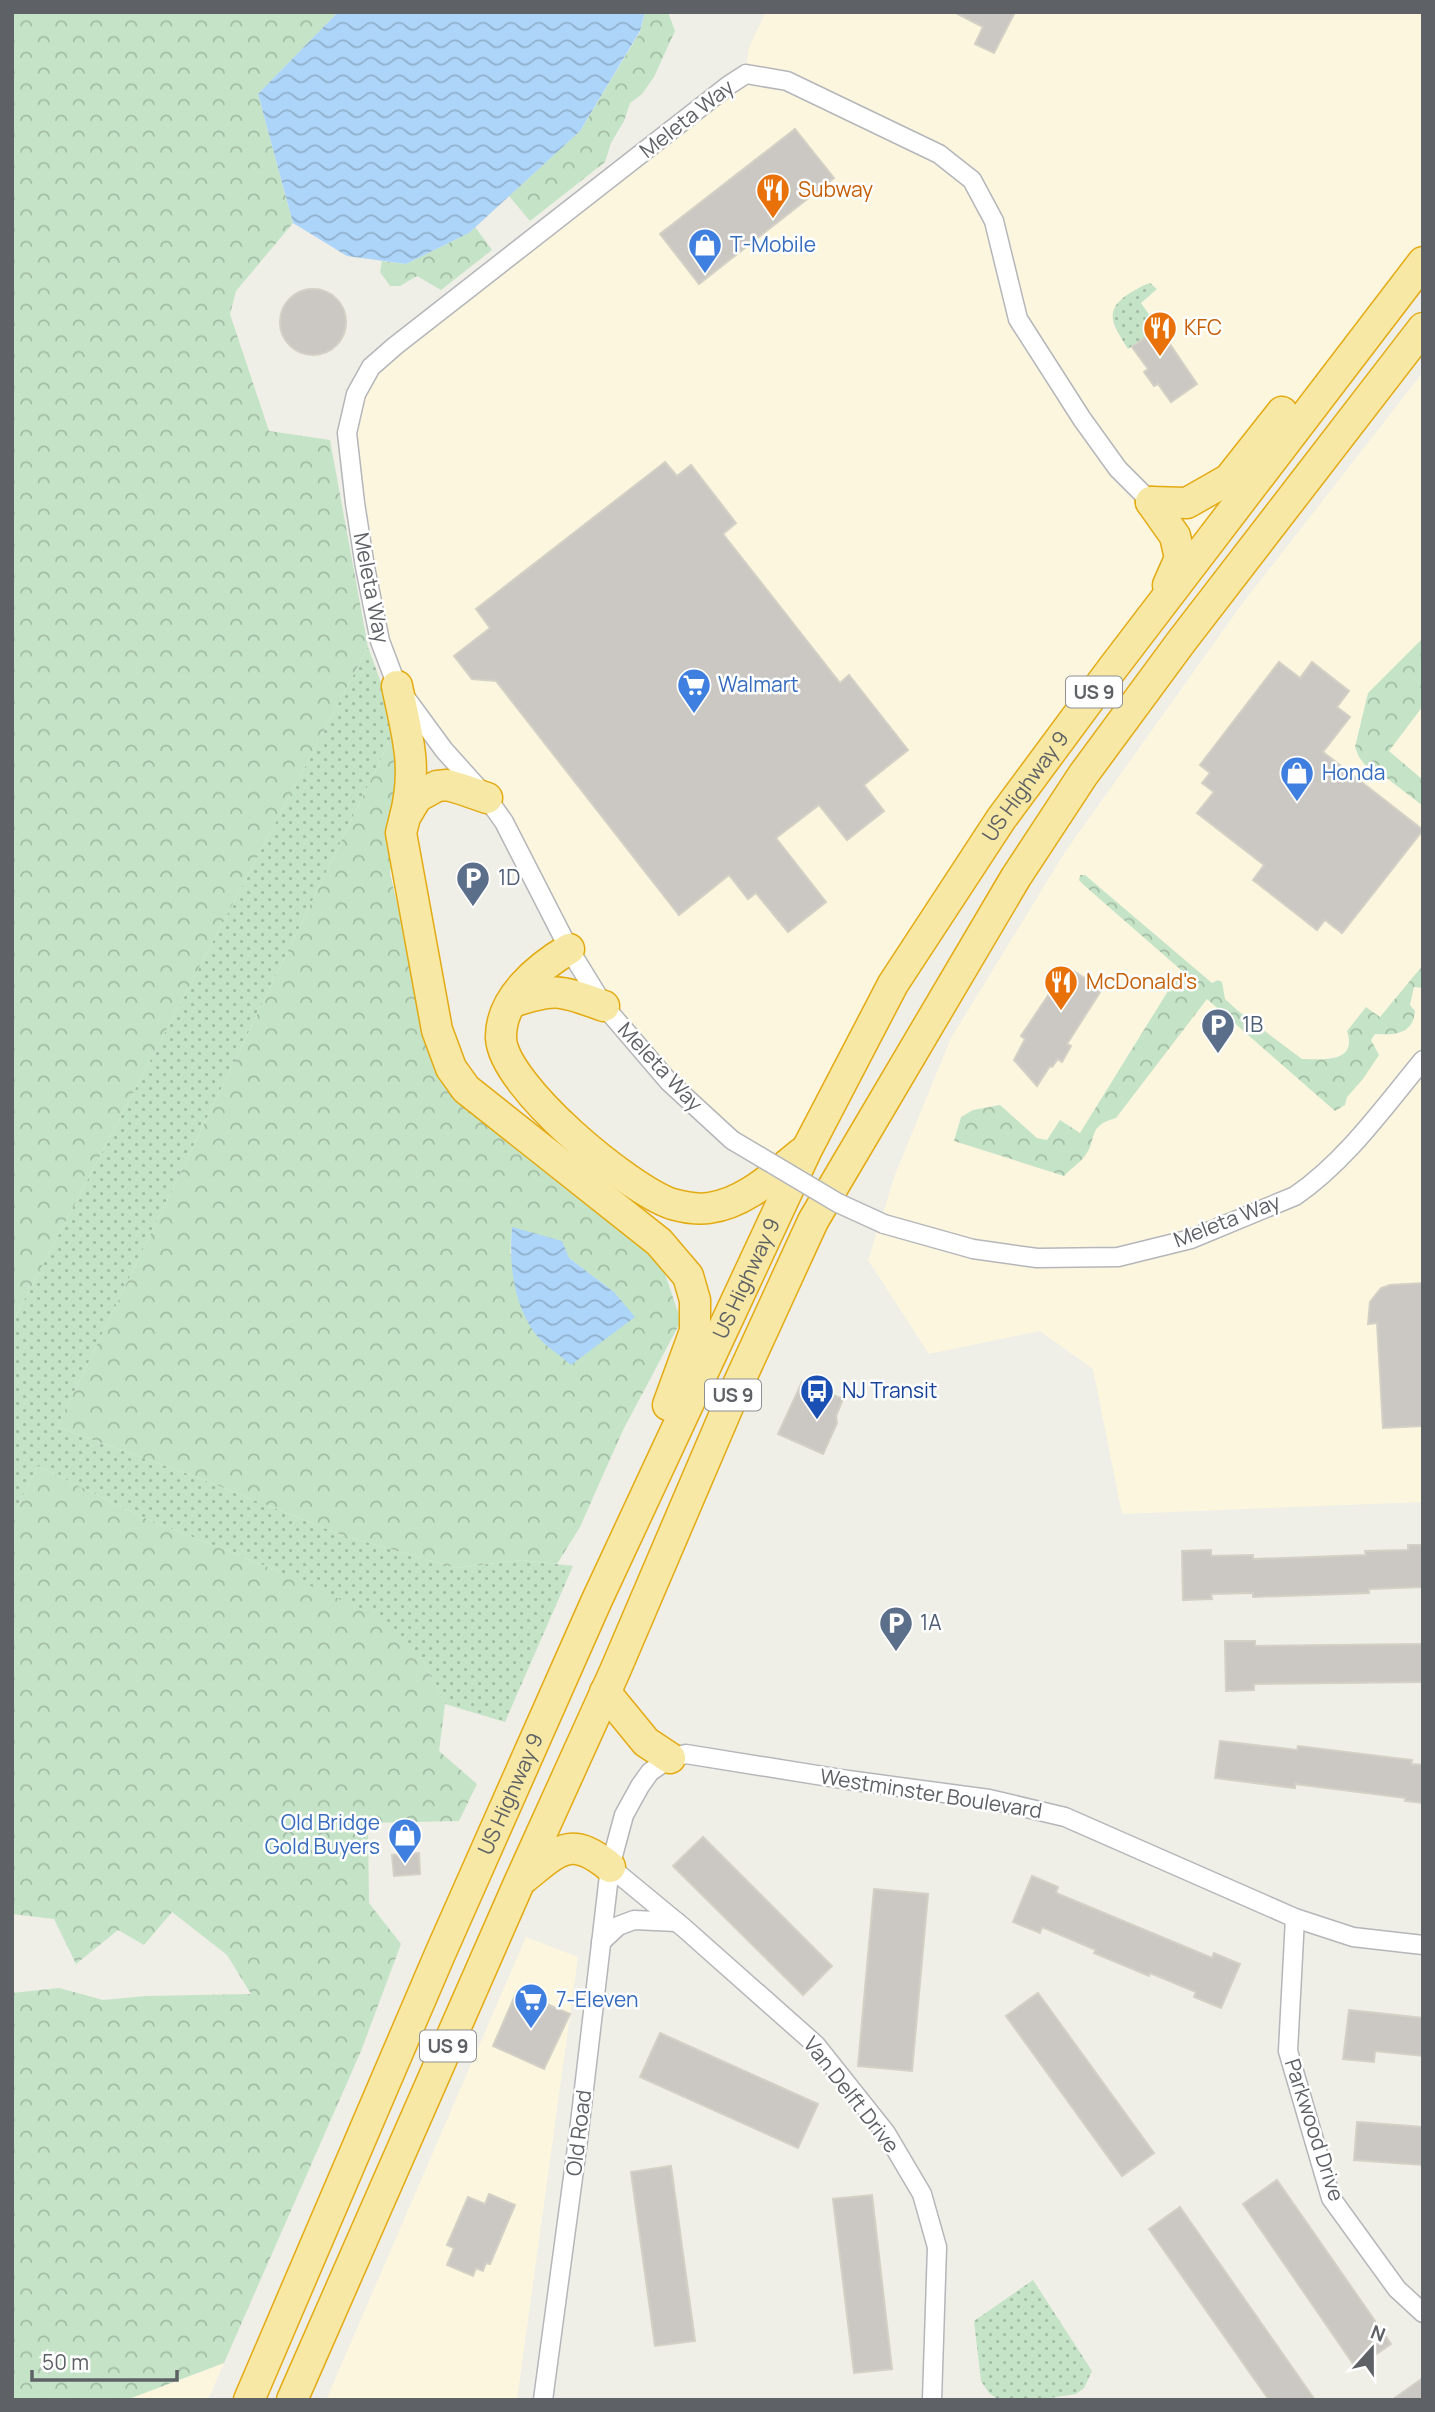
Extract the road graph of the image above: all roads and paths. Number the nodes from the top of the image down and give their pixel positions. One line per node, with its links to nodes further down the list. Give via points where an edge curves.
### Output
1 (1423, 262): 2 (highway, US Highway 9 / US 9)
2 (1401, 290): 4 (highway, via 1344,332 1229,480 1187,503); 5 (highway, US Highway 9 / US 9)
3 (1423, 328): 15 (highway, US Highway 9 / US 9, via 1181,642 1083,775 1016,877 813,1221)
4 (1151, 502): 5 (highway, via 1175,536 1180,558 1166,589); 6 (street, Meleta Way, via 1118,469 1018,319 994,221 972,180 939,153 788,81 746,74 371,367 356,394 347,433 365,567 380,641)
5 (1112, 669): 13 (highway, US Highway 9 / US 9, via 1001,819 893,984)
6 (397, 686): 7 (street, Meleta Way); 8 (highway, via 412,754)
7 (487, 798): 8 (highway, via 437,786 417,797); 9 (street, Meleta Way)
8 (405, 817): 14 (highway, via 401,833 414,913 437,1030 451,1068 466,1089 659,1242 688,1276 695,1300 695,1331)
9 (569, 949): 10 (highway, via 535,972); 11 (street, Meleta Way)
10 (513, 1002): 11 (highway, via 556,991); 13 (highway, via 501,1036 516,1075 578,1139 656,1197 691,1208 724,1205 755,1189)
11 (604, 1006): 12 (street, Meleta Way, bridge, via 669,1082 732,1140 838,1203 884,1224 973,1249 1037,1258 1118,1257 1191,1239 1295,1196 1365,1131)
12 (1423, 1060)
13 (807, 1149): 14 (highway, US Highway 9 / US 9)
14 (596, 1602): 24 (highway, US Highway 9 / US 9)
15 (605, 1692): 16 (highway, via 646,1742); 18 (highway, US Highway 9 / US 9)
16 (670, 1758): 17 (street, via 650,1772 624,1815); 19 (street, Westminster Boulevard, via 686,1754 989,1799 1065,1817)
17 (610, 1867): 18 (highway, via 584,1850 566,1849); 20 (street, Van Delft Drive); 21 (street, Old Road)
18 (519, 1883): 25 (highway, US Highway 9 / US 9)
19 (1295, 1918): 22 (street, Westminster Boulevard, via 1353,1937); 23 (street, Parkwood Drive, via 1288,2051 1331,2198 1397,2289)
20 (677, 1922): 21 (street, via 634,1920 618,1926); 27 (street, Van Delft Drive, via 816,2045 886,2133 922,2194 937,2247)
21 (601, 1942): 26 (street, Old Road)
22 (1423, 1945)
23 (1423, 2314)
24 (249, 2400)
25 (292, 2400)
26 (543, 2400)
27 (932, 2400)

